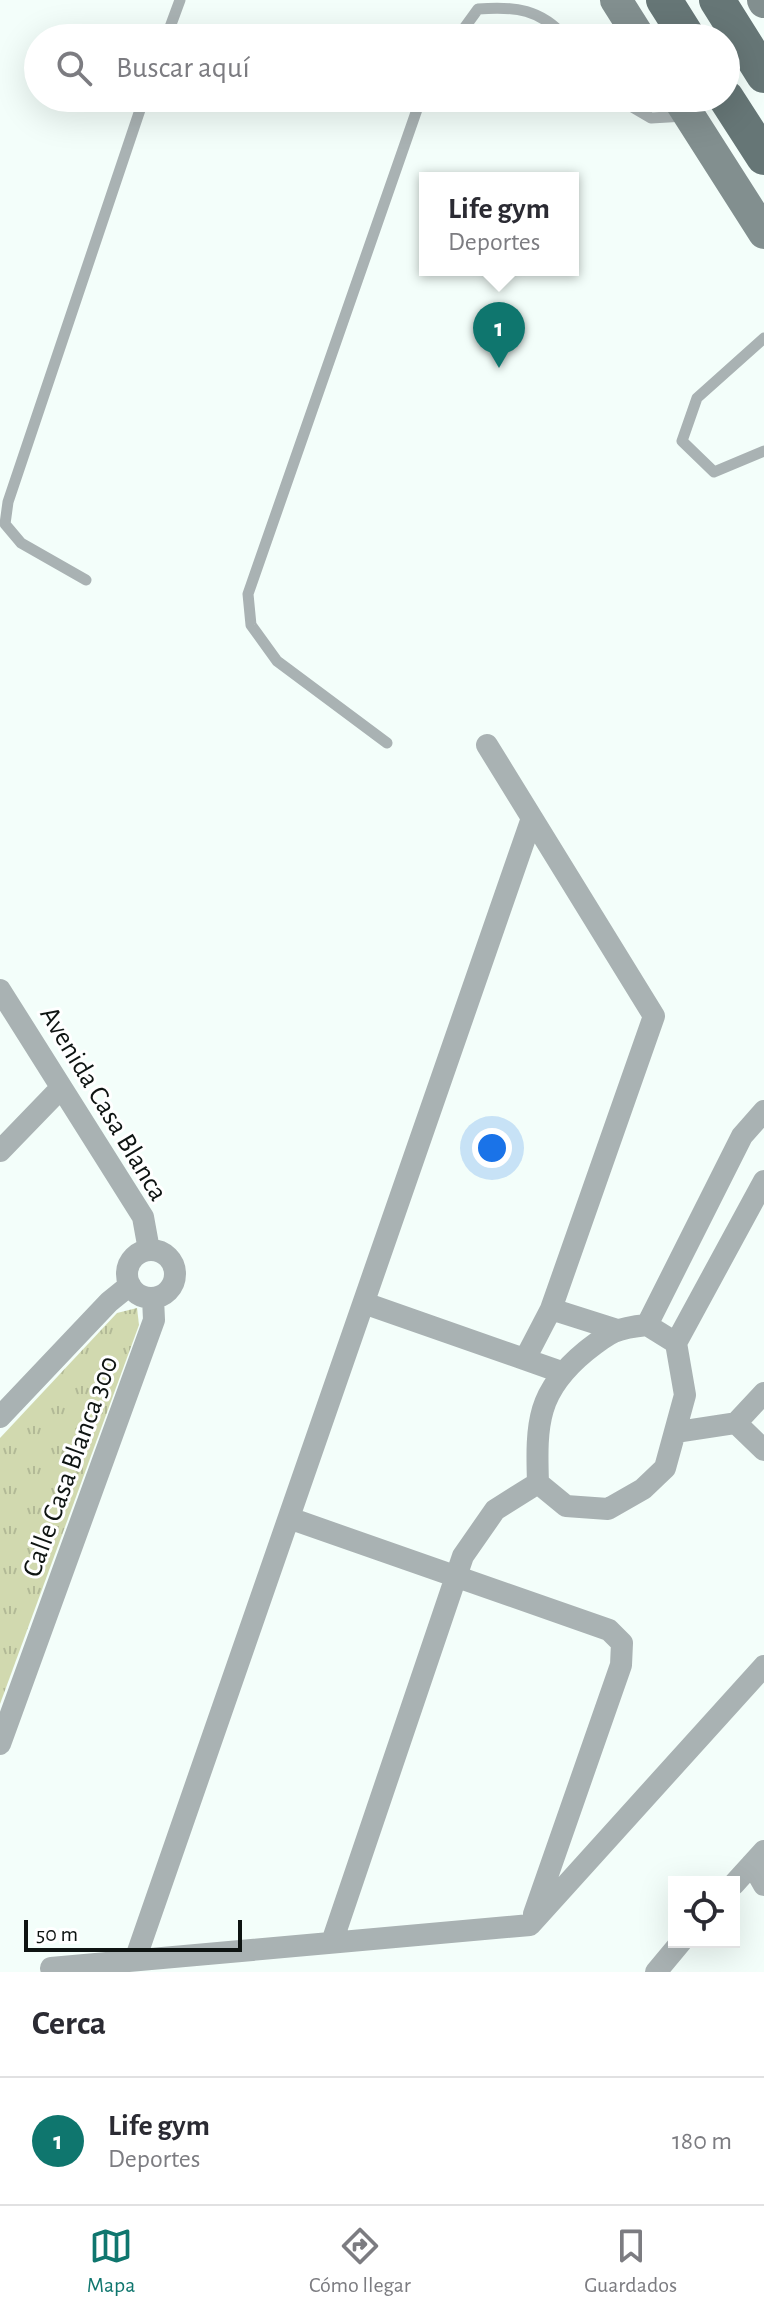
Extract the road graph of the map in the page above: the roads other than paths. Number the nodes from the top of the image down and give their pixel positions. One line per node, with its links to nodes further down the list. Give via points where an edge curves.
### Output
1 (180, 0): 5 (lane)
2 (616, 0): 8 (main road)
3 (664, 0): 9 (main road)
4 (717, 0): 10 (main road)
5 (171, 24)
6 (467, 24): 7 (lane, via 478,9 514,6)
7 (554, 24)
8 (631, 24)
9 (679, 24)
10 (732, 24)
11 (740, 37): 12 (main road)
12 (764, 75)
13 (139, 112): 24 (lane, via 5,524 21,543)
14 (416, 112): 25 (lane, via 248,594 251,625 277,661)
15 (641, 112): 16 (lane, via 675,119)
16 (680, 112)
17 (689, 112): 20 (main road)
18 (735, 112): 19 (main road)
19 (764, 157)
20 (754, 193): 21 (main road)
21 (764, 233)
22 (764, 338): 23 (lane, via 697,398 682,441 714,472)
23 (764, 451)
24 (86, 580)
25 (387, 743)
26 (487, 745): 27 (street)
27 (532, 818): 36 (street); 37 (street, via 654,1016)
28 (0, 990): 29 (street, Avenida Casa Blanca)
29 (61, 1088): 31 (street); 33 (street, Avenida Casa Blanca, via 143,1217)
30 (764, 1111): 38 (street, via 742,1136)
31 (0, 1151)
32 (764, 1181): 40 (street)
33 (149, 1250): 34 (street, via 128,1267); 35 (street, via 167,1256 175,1273 170,1290)
34 (130, 1285): 35 (street); 44 (street)
35 (153, 1298): 52 (street, Calle Casa Blanca 300, via 154,1320)
36 (364, 1303): 41 (street); 49 (street)
37 (551, 1309): 39 (street); 41 (street)
38 (647, 1325): 39 (street); 40 (street)
39 (614, 1329): 42 (street)
40 (676, 1343): 46 (street, via 685,1395)
41 (525, 1359): 42 (street)
42 (561, 1372): 48 (street, via 543,1405 536,1442)
43 (764, 1393): 45 (street)
44 (0, 1417)
45 (736, 1423): 46 (street); 47 (street)
46 (677, 1432): 48 (street, via 665,1468 643,1489 608,1509 566,1506)
47 (764, 1450)
48 (538, 1483): 50 (street, via 495,1510 463,1556)
49 (289, 1518): 50 (street); 59 (street)
50 (457, 1575): 56 (street, via 609,1630 622,1643 621,1665); 57 (street)
51 (764, 1666): 56 (street)
52 (0, 1744)
53 (758, 1858): 54 (street); 55 (street)
54 (740, 1878)
55 (764, 1885)
56 (530, 1925): 57 (street)
57 (332, 1942): 59 (street)
58 (676, 1948): 61 (street)
59 (135, 1960): 60 (street)
60 (51, 1968)
61 (656, 1972)

